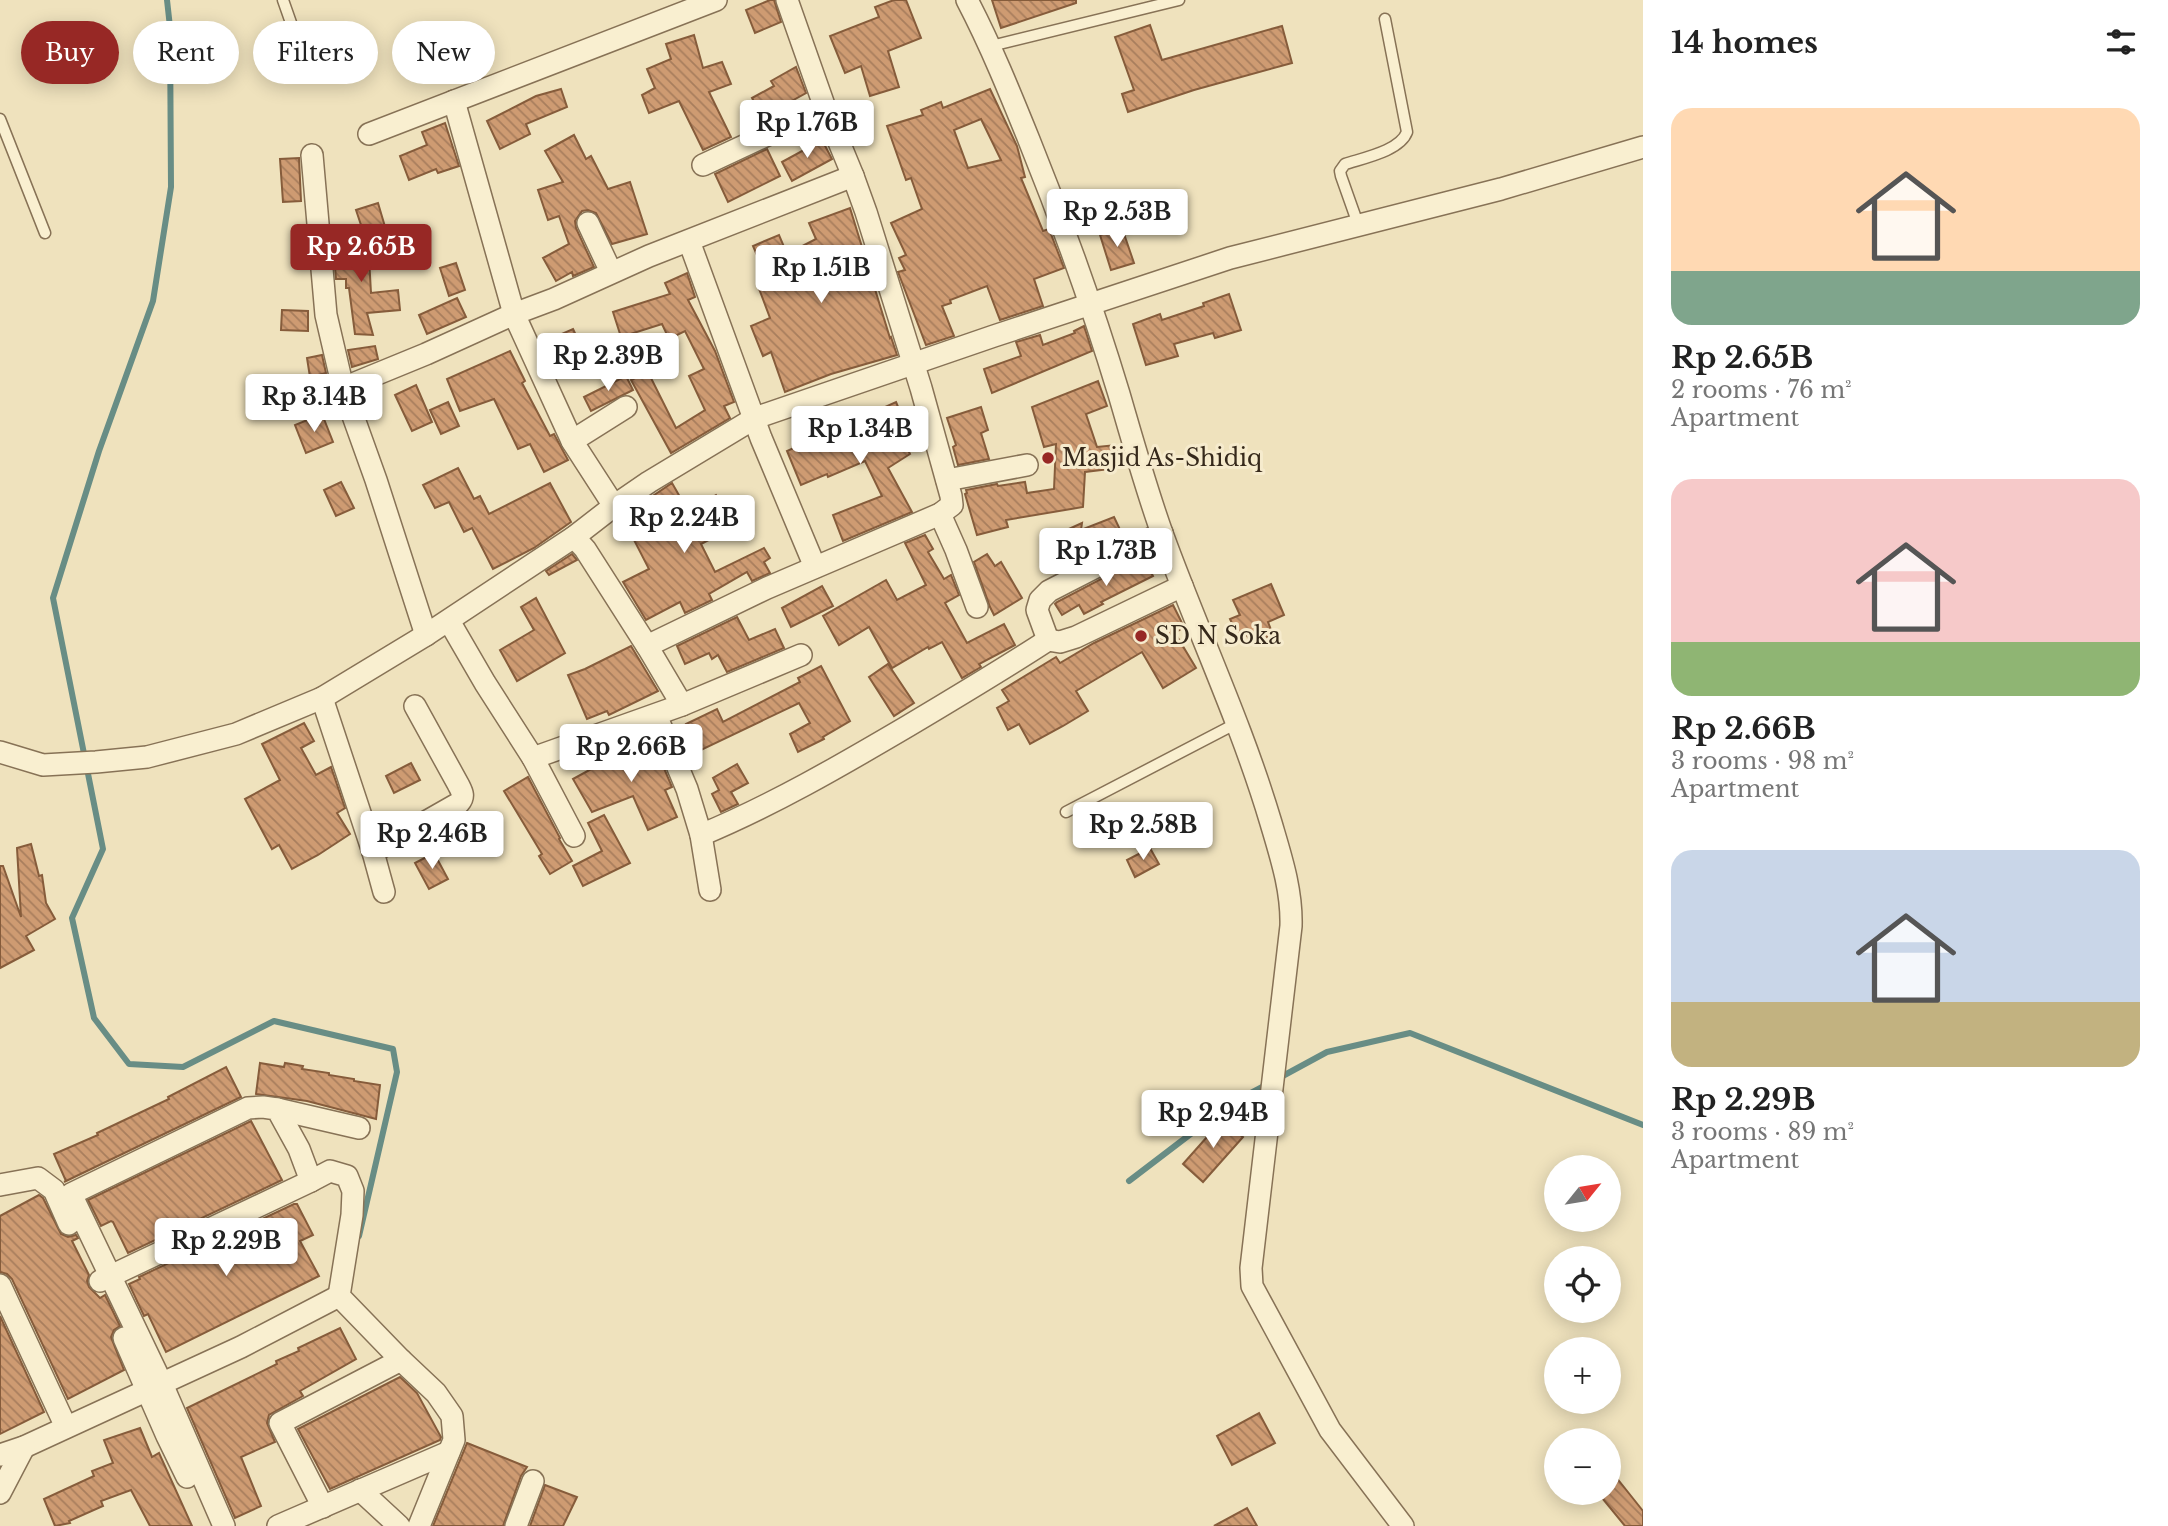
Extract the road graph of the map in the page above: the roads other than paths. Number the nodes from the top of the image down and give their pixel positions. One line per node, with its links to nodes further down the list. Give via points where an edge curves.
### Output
1 (283, 0): 7 (lane)
2 (716, 0): 9 (street)
3 (787, 0): 10 (street)
4 (967, 0): 8 (street)
5 (1179, 0): 8 (lane)
6 (1385, 19): 18 (lane, via 1407,132 1394,146 1341,169)
7 (290, 21)
8 (991, 46): 22 (street)
9 (454, 102): 12 (street); 23 (street)
10 (825, 108): 15 (street); 16 (street)
11 (0, 120): 19 (lane)
12 (369, 134)
13 (1643, 147): 18 (street, via 1501,189)
14 (312, 155): 25 (street, via 326,314)
15 (703, 165)
16 (853, 176): 20 (street); 24 (street)
17 (588, 223): 21 (street)
18 (1357, 224): 22 (street, via 1230,258)
19 (45, 233)
20 (690, 242): 21 (street); 27 (street)
21 (611, 272): 23 (street)
22 (1090, 304): 24 (street); 33 (street)
23 (514, 314): 25 (street); 28 (street)
24 (917, 375): 27 (street); 30 (street)
25 (343, 388): 39 (street)
26 (626, 407): 28 (street)
27 (758, 427): 31 (street); 35 (street)
28 (572, 441): 31 (street)
29 (1027, 465): 30 (street)
30 (947, 480): 32 (street, via 952,505)
31 (614, 506): 34 (street)
32 (940, 514): 35 (street); 37 (street)
33 (1162, 533): 36 (street); 40 (street, via 1042,597 1037,610)
34 (579, 542): 38 (street); 41 (street)
35 (815, 568): 41 (street)
36 (1182, 586): 40 (street, via 1076,637); 47 (street)
37 (977, 607)
38 (449, 621): 39 (street); 49 (street)
39 (426, 635): 43 (street)
40 (1048, 640): 51 (street, via 863,752 752,814)
41 (647, 646): 44 (street)
42 (801, 655): 44 (street)
43 (322, 698): 48 (street, via 236,734 147,757 43,765); 53 (street)
44 (682, 705): 46 (street)
45 (415, 706): 53 (street, via 462,799)
46 (656, 715): 49 (street); 51 (street)
47 (1237, 723): 50 (lane); 79 (street, via 1263,795 1290,894 1291,926 1252,1286 1330,1430)
48 (0, 752)
49 (533, 758): 52 (street)
50 (1066, 812)
51 (701, 835): 54 (street)
52 (574, 836)
53 (373, 852): 55 (street)
54 (710, 890)
55 (384, 892)
56 (277, 1109): 57 (street); 58 (street); 60 (street, via 248,1108 71,1194)
57 (359, 1128)
58 (311, 1181): 60 (street); 62 (street, via 330,1171 339,1172 347,1176 353,1191)
59 (0, 1185): 60 (street, via 38,1178 54,1190)
60 (104, 1279): 64 (street)
61 (0, 1285): 65 (street)
62 (339, 1296): 63 (street); 64 (street)
63 (401, 1360): 67 (street, via 436,1393 452,1416 454,1440); 72 (street, via 280,1423)
64 (155, 1386): 65 (street); 73 (street, via 167,1437); 74 (street)
65 (66, 1427): 66 (street)
66 (24, 1447): 68 (street); 71 (street)
67 (449, 1452): 70 (street); 77 (street)
68 (0, 1455)
69 (533, 1481): 78 (street)
70 (360, 1490): 72 (street); 76 (street)
71 (0, 1493)
72 (323, 1507): 75 (street)
73 (210, 1526)
74 (224, 1526)
75 (278, 1526)
76 (400, 1526)
77 (419, 1526)
78 (516, 1526)
79 (1403, 1526)

